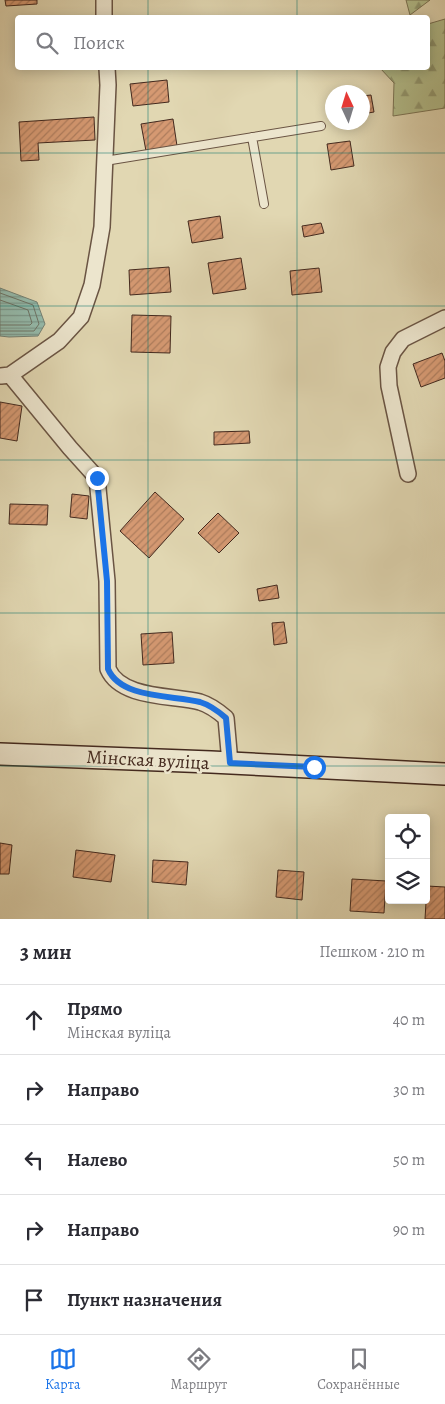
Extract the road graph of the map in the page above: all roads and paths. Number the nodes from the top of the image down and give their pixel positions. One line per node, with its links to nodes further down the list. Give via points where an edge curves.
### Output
1 (104, 0): 2 (street)
2 (104, 15)
3 (107, 70): 6 (street)
4 (321, 126): 5 (lane)
5 (252, 137): 6 (lane); 7 (lane)
6 (105, 162): 9 (street, via 102,227 92,285 81,317 59,341)
7 (264, 204)
8 (445, 318): 10 (street, via 403,339 393,352 388,368)
9 (5, 376): 12 (street, via 97,478 107,581 108,669 111,675 121,685 201,702 215,708 226,718)
10 (408, 474)
11 (0, 754): 12 (main road, Мінская вуліца)
12 (230, 763): 13 (main road, Мінская вуліца)
13 (445, 774)

